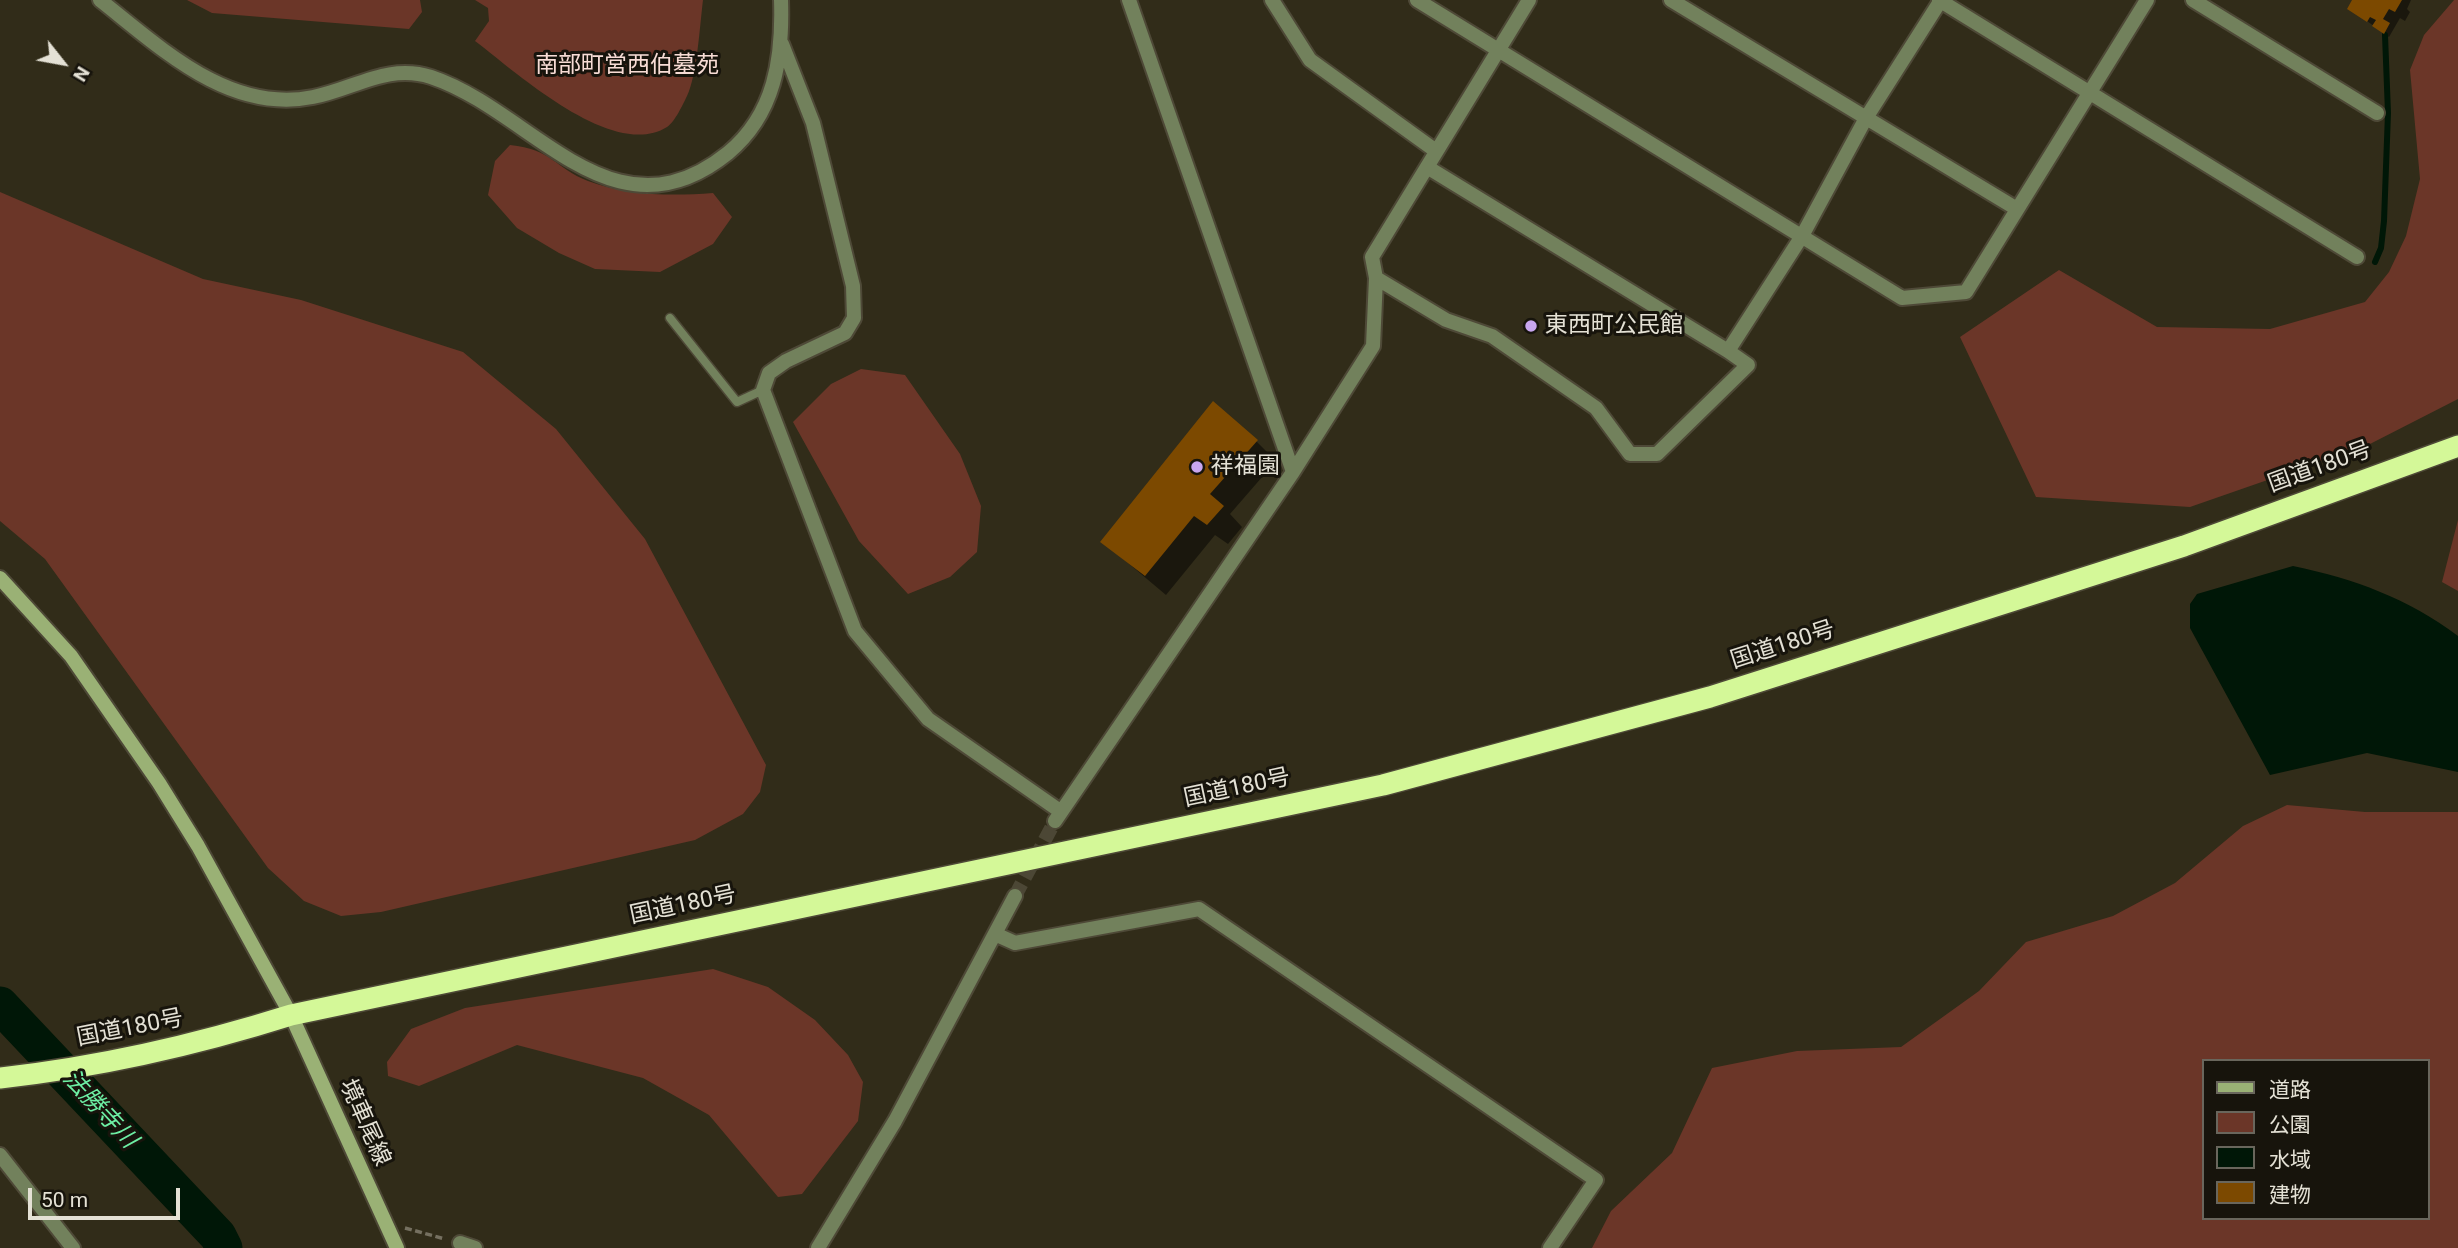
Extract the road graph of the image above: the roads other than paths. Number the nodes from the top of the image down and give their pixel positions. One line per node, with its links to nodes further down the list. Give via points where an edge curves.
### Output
1 (100, 0): 11 (street, via 208,79 244,96 315,97 397,72 430,77 468,95 582,167 643,186 685,179 743,140 772,94)
2 (781, 0): 11 (street)
3 (1129, 0): 26 (street)
4 (1272, 0): 16 (street, via 1310,60)
5 (1417, 0): 12 (street)
6 (1528, 0): 12 (street)
7 (1671, 0): 15 (street)
8 (1940, 0): 13 (street); 15 (street)
9 (2147, 0): 13 (street)
10 (2193, 0): 14 (street)
11 (782, 44): 24 (street, via 813,123 853,286 854,318 845,333 769,373)
12 (1498, 49): 16 (street); 19 (street)
13 (2091, 93): 18 (street); 20 (street)
14 (2377, 113)
15 (1866, 118): 18 (street); 19 (street)
16 (1436, 151): 17 (street)
17 (1427, 167): 21 (street, via 1372,257); 23 (street)
18 (2017, 209): 19 (street, via 1966,292 1902,298)
19 (1802, 236): 23 (street)
20 (2357, 257)
21 (1376, 278): 23 (street, via 1446,320 1492,336 1596,408 1630,454 1657,454 1748,365); 26 (street, via 1373,345)
22 (670, 318): 24 (lane, via 737,402)
23 (1728, 351)
24 (763, 390): 26 (street, via 855,631 928,719 1057,816)
25 (2458, 446): 30 (highway, 国道180号, via 2183,546 1710,697 1396,781)
26 (1293, 472)
27 (0, 578): 30 (street, 境車尾線, via 71,656 159,783)
28 (1015, 896): 29 (street)
29 (995, 934): 37 (street, via 895,1121); 38 (street, via 1015,943 1199,909 1596,1180)
30 (291, 1015): 31 (highway, 国道180号, via 134,1056); 35 (street, 境車尾線)
31 (0, 1078)
32 (0, 1155): 34 (street)
33 (460, 1245): 36 (street)
34 (73, 1248)
35 (397, 1248)
36 (475, 1248)
37 (818, 1248)
38 (1550, 1248)

